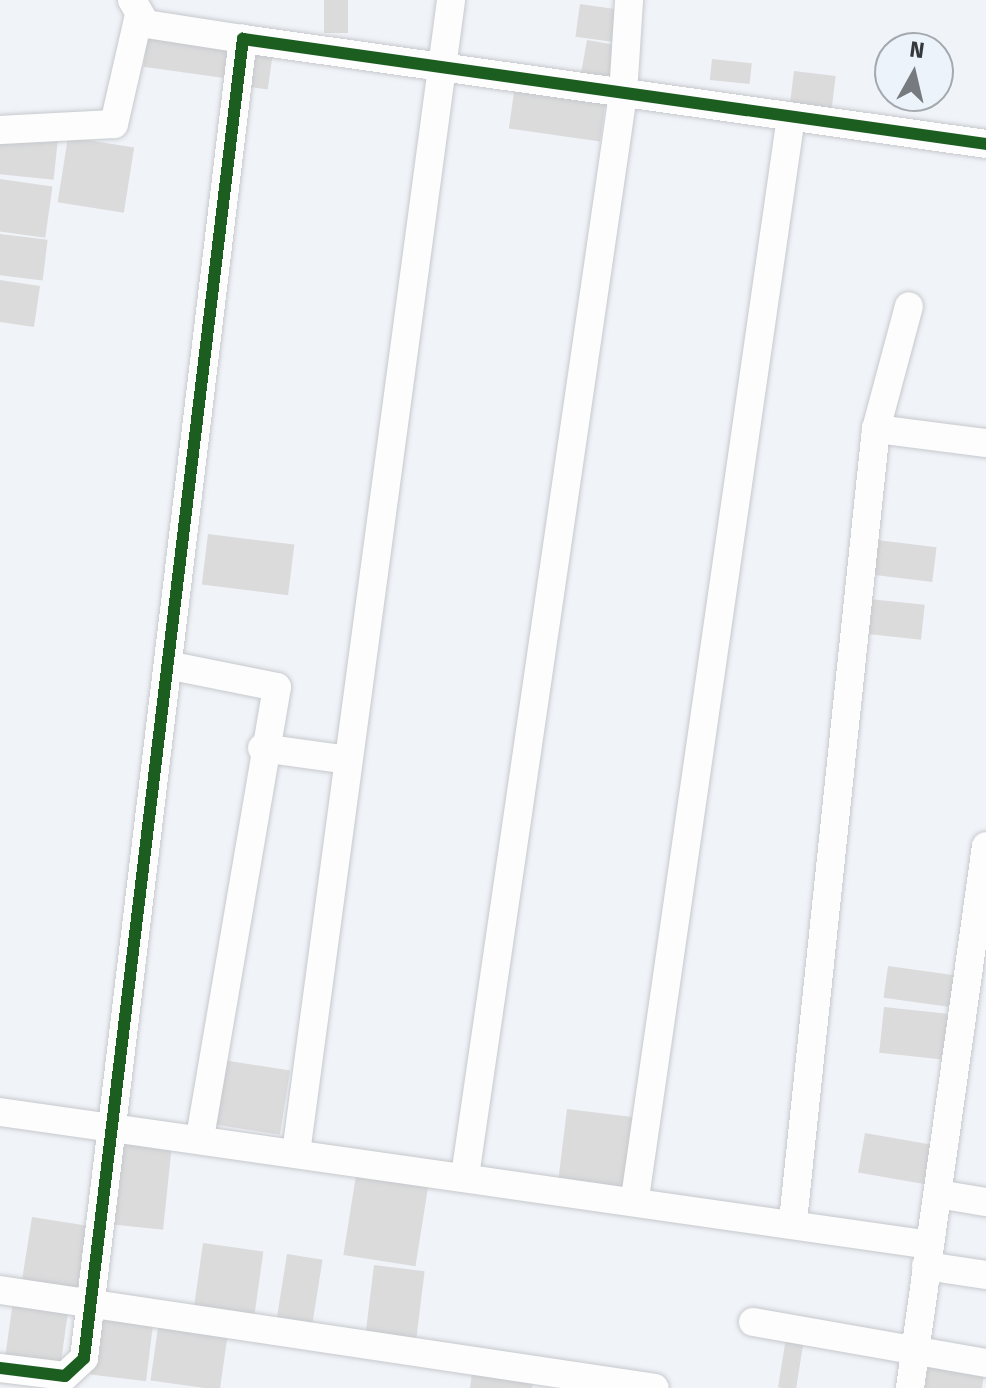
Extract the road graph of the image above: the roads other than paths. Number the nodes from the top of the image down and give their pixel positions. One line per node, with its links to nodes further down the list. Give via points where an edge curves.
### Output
1 (451, 0): 5 (street)
2 (629, 0): 6 (street)
3 (135, 10): 4 (street); 8 (street, via 114,124)
4 (243, 39): 5 (street); 13 (street)
5 (440, 68): 6 (street); 15 (street)
6 (623, 94): 7 (street); 22 (street)
7 (791, 117): 9 (street); 24 (street)
8 (0, 130)
9 (986, 144)
10 (909, 306): 11 (street)
11 (876, 429): 12 (street); 26 (street)
12 (986, 443)
13 (172, 666): 14 (street, via 272,681 277,687); 19 (street)
14 (262, 748): 15 (street); 20 (street)
15 (348, 760): 21 (street)
16 (986, 846): 17 (street)
17 (975, 1027): 23 (street)
18 (0, 1112): 19 (street)
19 (113, 1129): 20 (street); 30 (street)
20 (200, 1138): 21 (street)
21 (296, 1153): 22 (street)
22 (465, 1176): 24 (street)
23 (938, 1194): 25 (street); 27 (street)
24 (635, 1198): 26 (street)
25 (986, 1202)
26 (793, 1221): 27 (street)
27 (928, 1255): 28 (street); 32 (street)
28 (986, 1275)
29 (0, 1290): 30 (street)
30 (88, 1302): 34 (street, via 76,1372); 35 (street)
31 (753, 1322): 32 (street)
32 (914, 1351): 33 (street); 37 (street)
33 (986, 1363)
34 (0, 1368)
35 (540, 1379): 36 (street)
36 (655, 1388)
37 (910, 1388)

